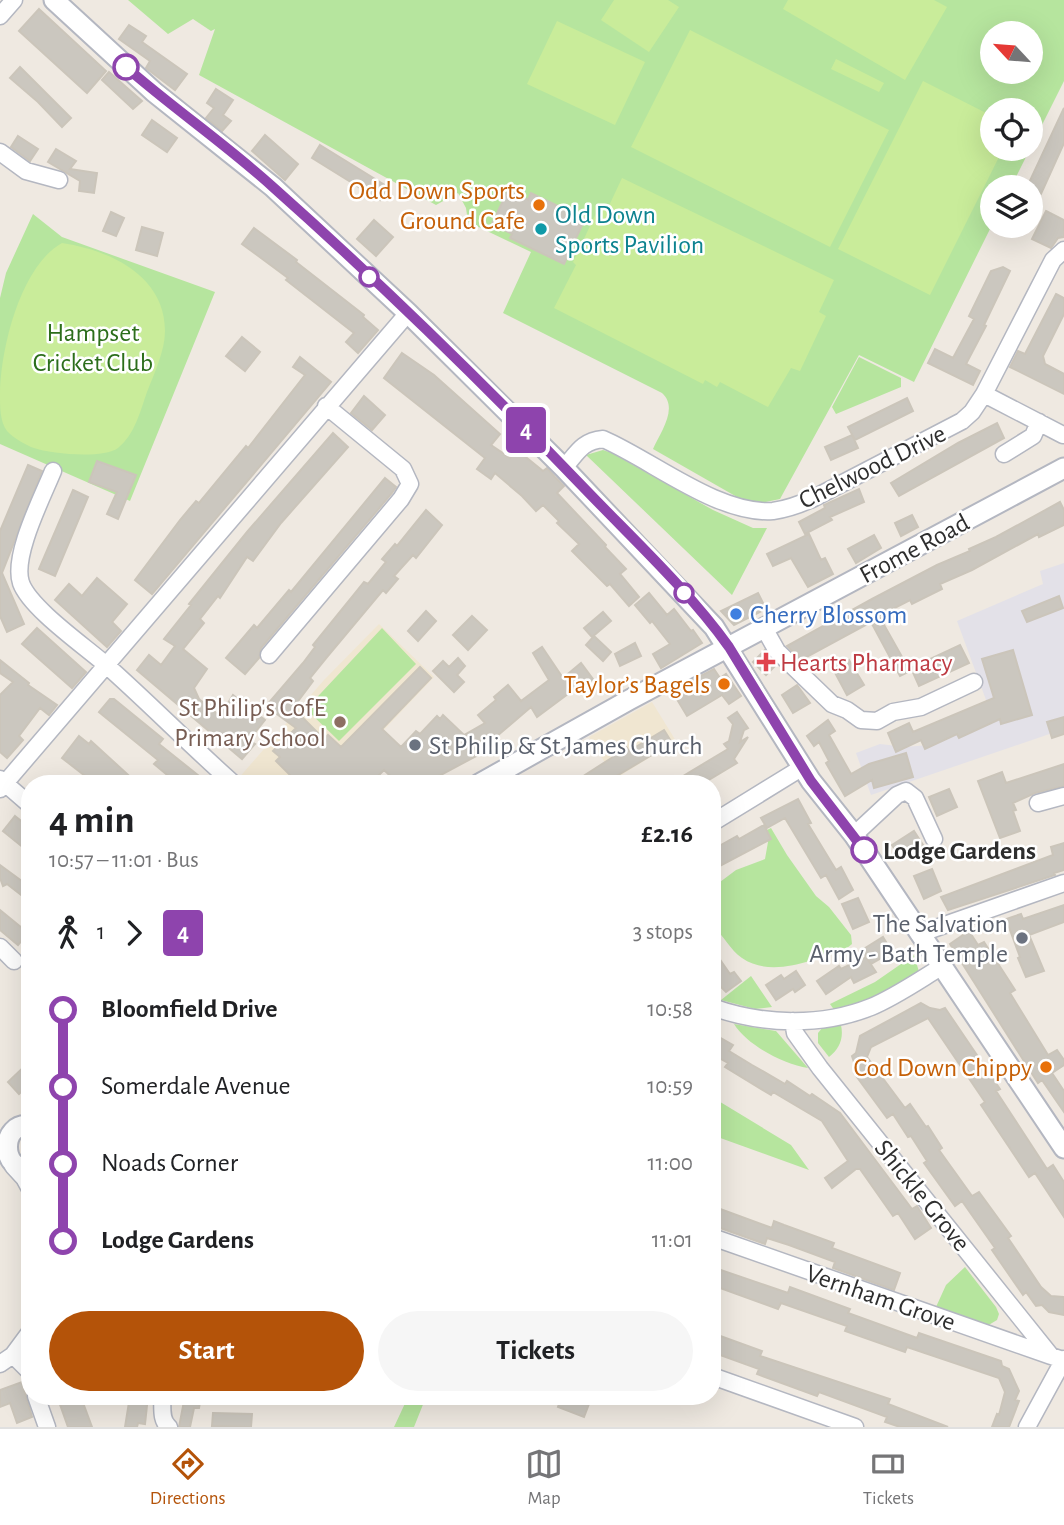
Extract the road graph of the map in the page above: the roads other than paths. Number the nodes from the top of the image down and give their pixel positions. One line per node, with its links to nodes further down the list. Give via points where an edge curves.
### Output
1 (14, 0): 3 (street)
2 (54, 0): 7 (street, via 154,92 273,187)
3 (0, 16)
4 (0, 152): 5 (street, via 26,171)
5 (59, 180)
6 (1064, 250): 8 (street, Chelwood Drive, via 1054,260)
7 (408, 313): 9 (street); 13 (street)
8 (984, 394): 10 (street); 13 (street, Chelwood Drive, via 962,421 784,509 752,510 719,500 603,439 583,445)
9 (326, 406): 18 (street, via 403,469 410,484); 19 (street)
10 (1039, 422): 11 (street); 12 (street, via 1032,436)
11 (1063, 435)
12 (1004, 454)
13 (565, 468): 17 (street)
14 (1064, 468): 16 (street, Frome Road)
15 (53, 471): 19 (street, via 23,547 21,582 31,600)
16 (764, 628): 17 (street, Frome Road); 20 (street, via 777,651 832,704 861,720 877,721 893,712 921,707)
17 (729, 647): 21 (street); 23 (street, Frome Road, via 618,705)
18 (269, 655)
19 (106, 665): 22 (street); 24 (street)
20 (974, 682)
21 (803, 767): 28 (street); 29 (street)
22 (224, 775)
23 (510, 775)
24 (2, 784): 26 (street)
25 (1064, 796): 27 (street)
26 (21, 799)
27 (1038, 803)
28 (721, 817)
29 (854, 835): 30 (street, via 897,794 906,791 915,798); 32 (street)
30 (934, 839)
31 (1064, 883): 32 (street)
32 (919, 934): 35 (street)
33 (0, 947): 34 (street)
34 (14, 961)
35 (941, 967): 37 (street, via 869,1008); 39 (street)
36 (721, 1010): 37 (street)
37 (793, 1021): 43 (street, Shickle Grove, via 795,1033 820,1068)
38 (12, 1133): 40 (street, via 2,1148)
39 (1062, 1142)
40 (14, 1166)
41 (721, 1240): 43 (street, Vernham Grove)
42 (21, 1342): 44 (street)
43 (1060, 1358): 51 (street)
44 (6, 1359)
45 (721, 1379): 50 (street)
46 (39, 1405): 48 (street)
47 (162, 1405): 49 (street)
48 (47, 1427)
49 (169, 1427)
50 (855, 1427)
51 (1027, 1427)

